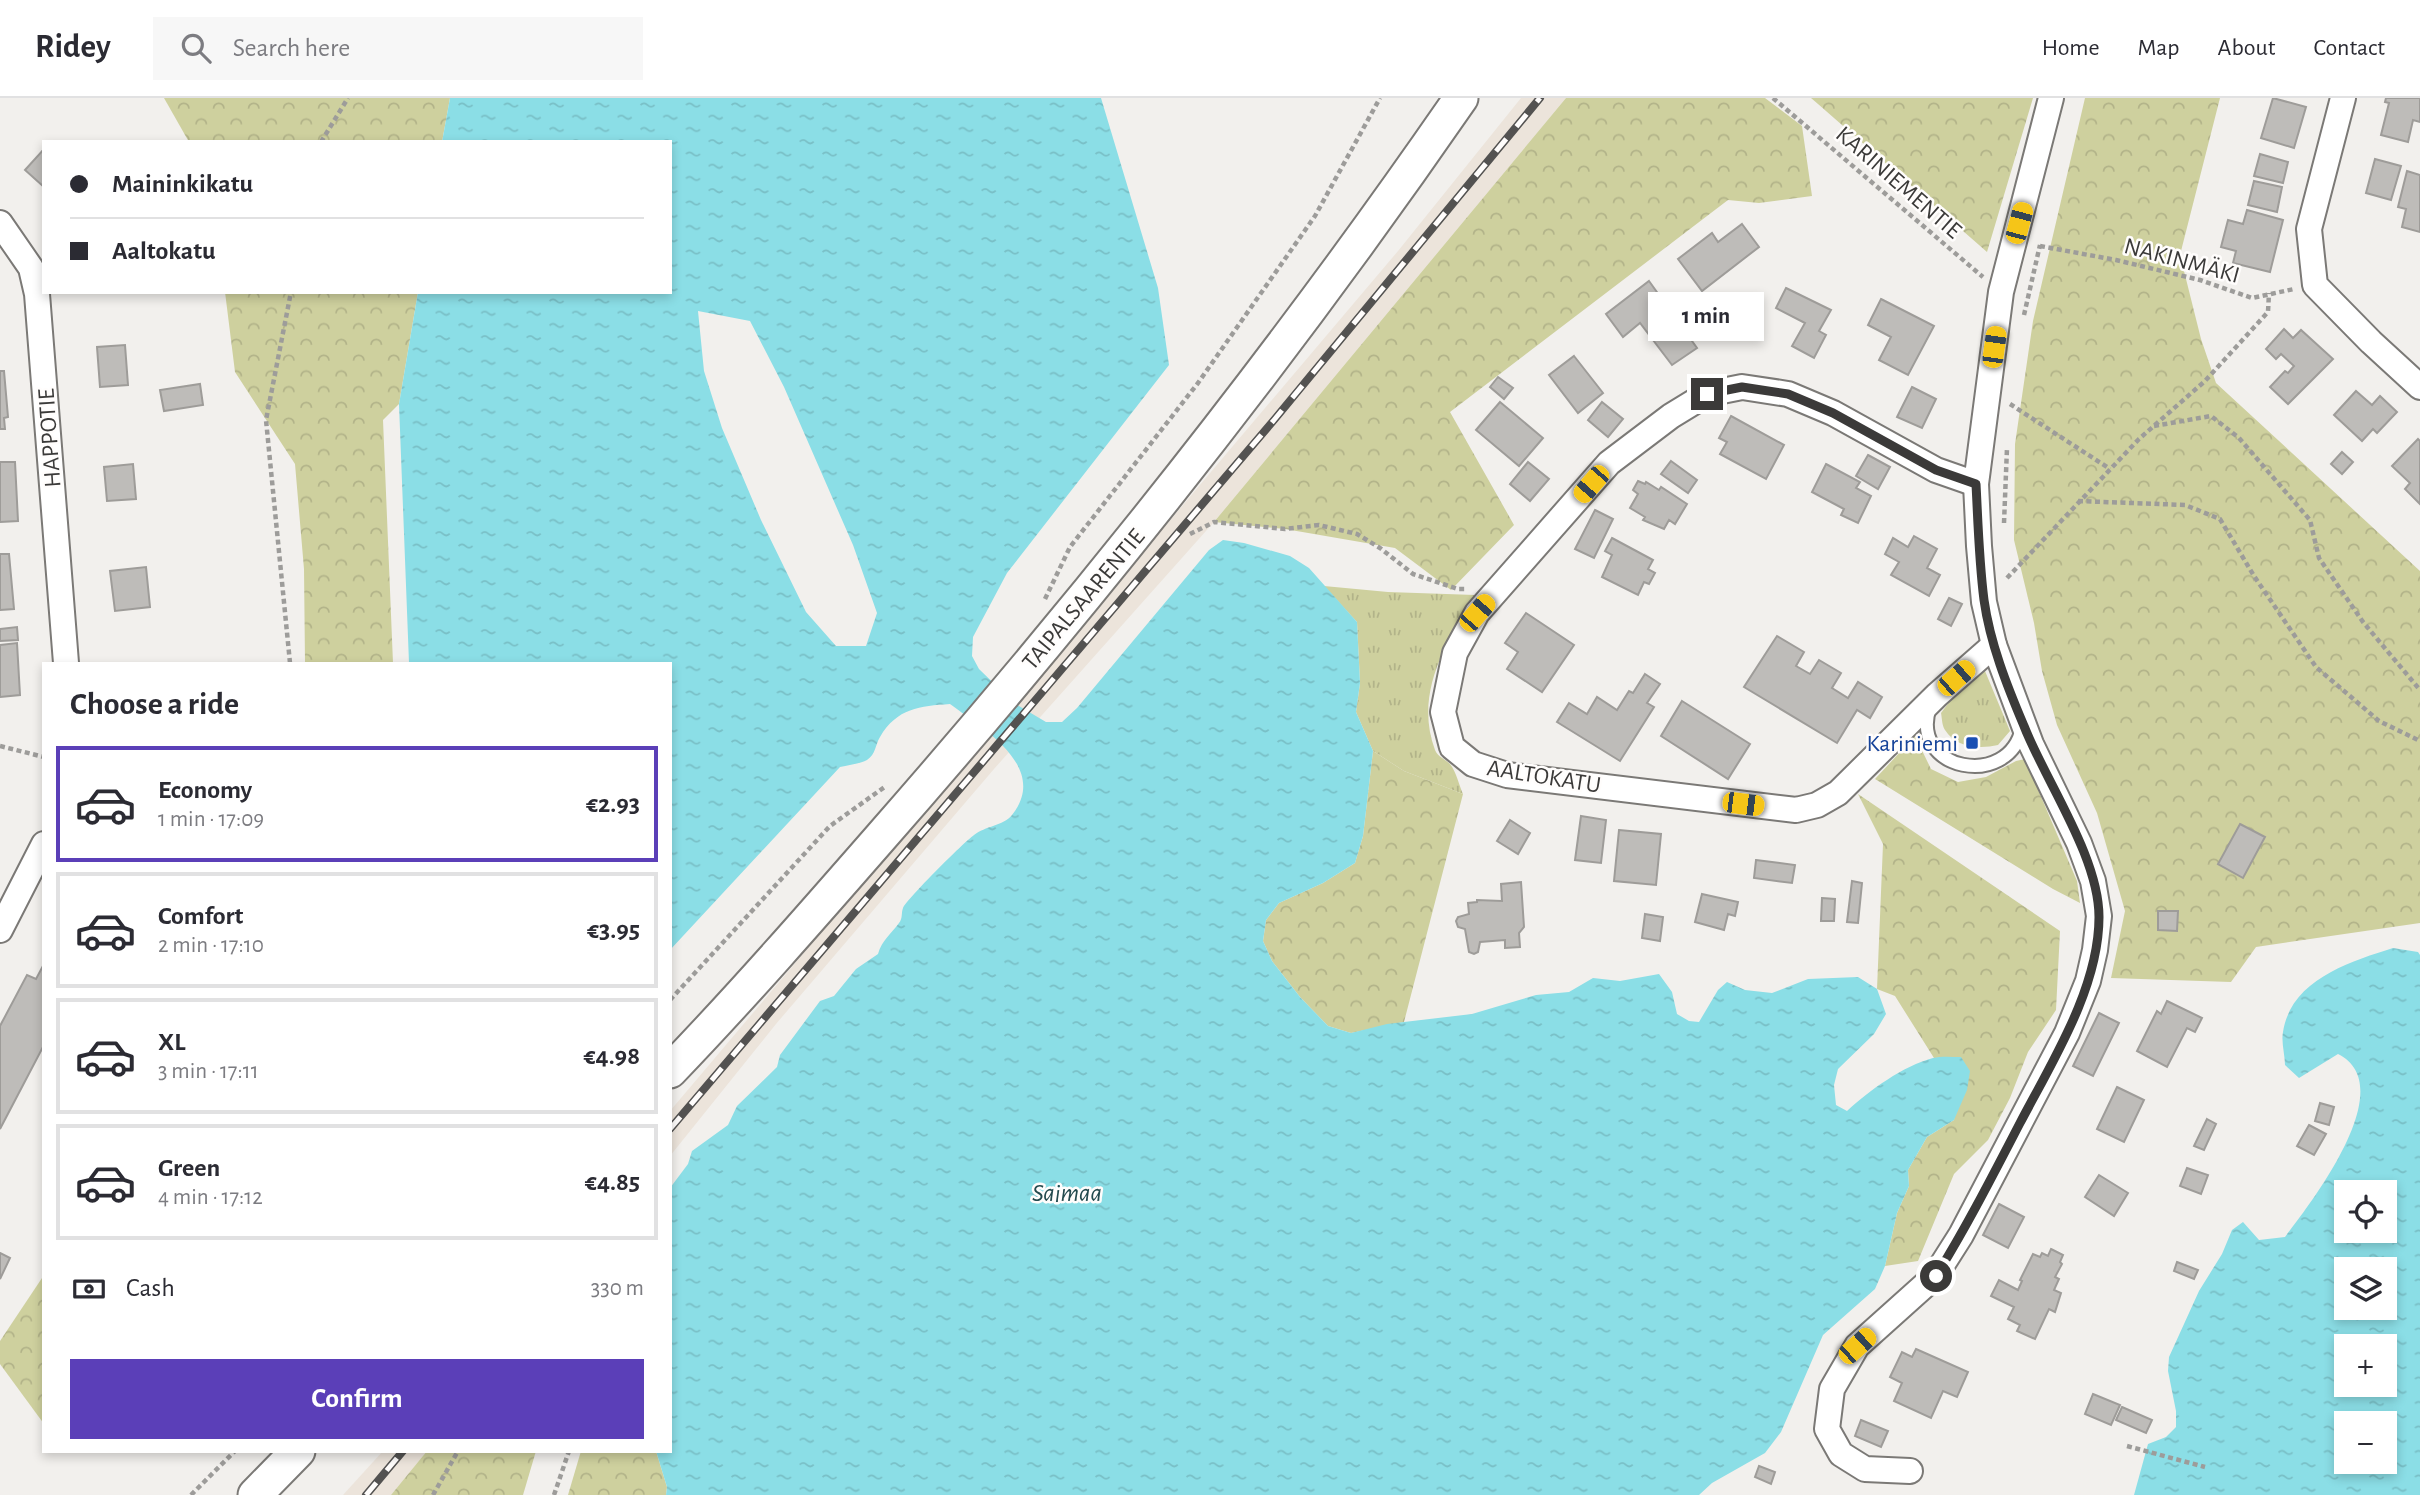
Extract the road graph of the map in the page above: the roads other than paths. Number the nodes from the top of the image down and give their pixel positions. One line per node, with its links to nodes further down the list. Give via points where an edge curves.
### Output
1 (1461, 98): 13 (main road, TAIPALSAARENTIE, via 1237,405 1125,549 955,752)
2 (2051, 98): 6 (street, via 2001,292)
3 (2343, 98): 5 (street, via 2309,229 2315,285)
4 (0, 223): 8 (street, HAPPOTIE, via 31,268 37,294)
5 (2420, 387)
6 (1976, 484): 7 (street, via 1984,602); 9 (street, AALTOKATU, via 1936,470 1833,413 1788,394 1742,387 1707,394 1609,463 1477,613 1455,653 1443,712 1452,747 1473,764 1507,775 1796,810 1838,793)
7 (1994, 645): 9 (street, AALTOKATU); 10 (street)
8 (66, 662)
9 (1937, 695): 10 (lane, via 1926,717 1926,732 1933,747 1961,765 1977,767 2004,757 2017,745)
10 (2023, 724): 15 (street, via 2093,881 2099,916 2095,950 2067,1033 1961,1235 1936,1276 1857,1346 1832,1388 1827,1429 1841,1454 1865,1469)
11 (42, 848): 12 (street)
12 (0, 930)
13 (672, 1069)
14 (296, 1453): 16 (main road)
15 (1910, 1471)
16 (255, 1495)

